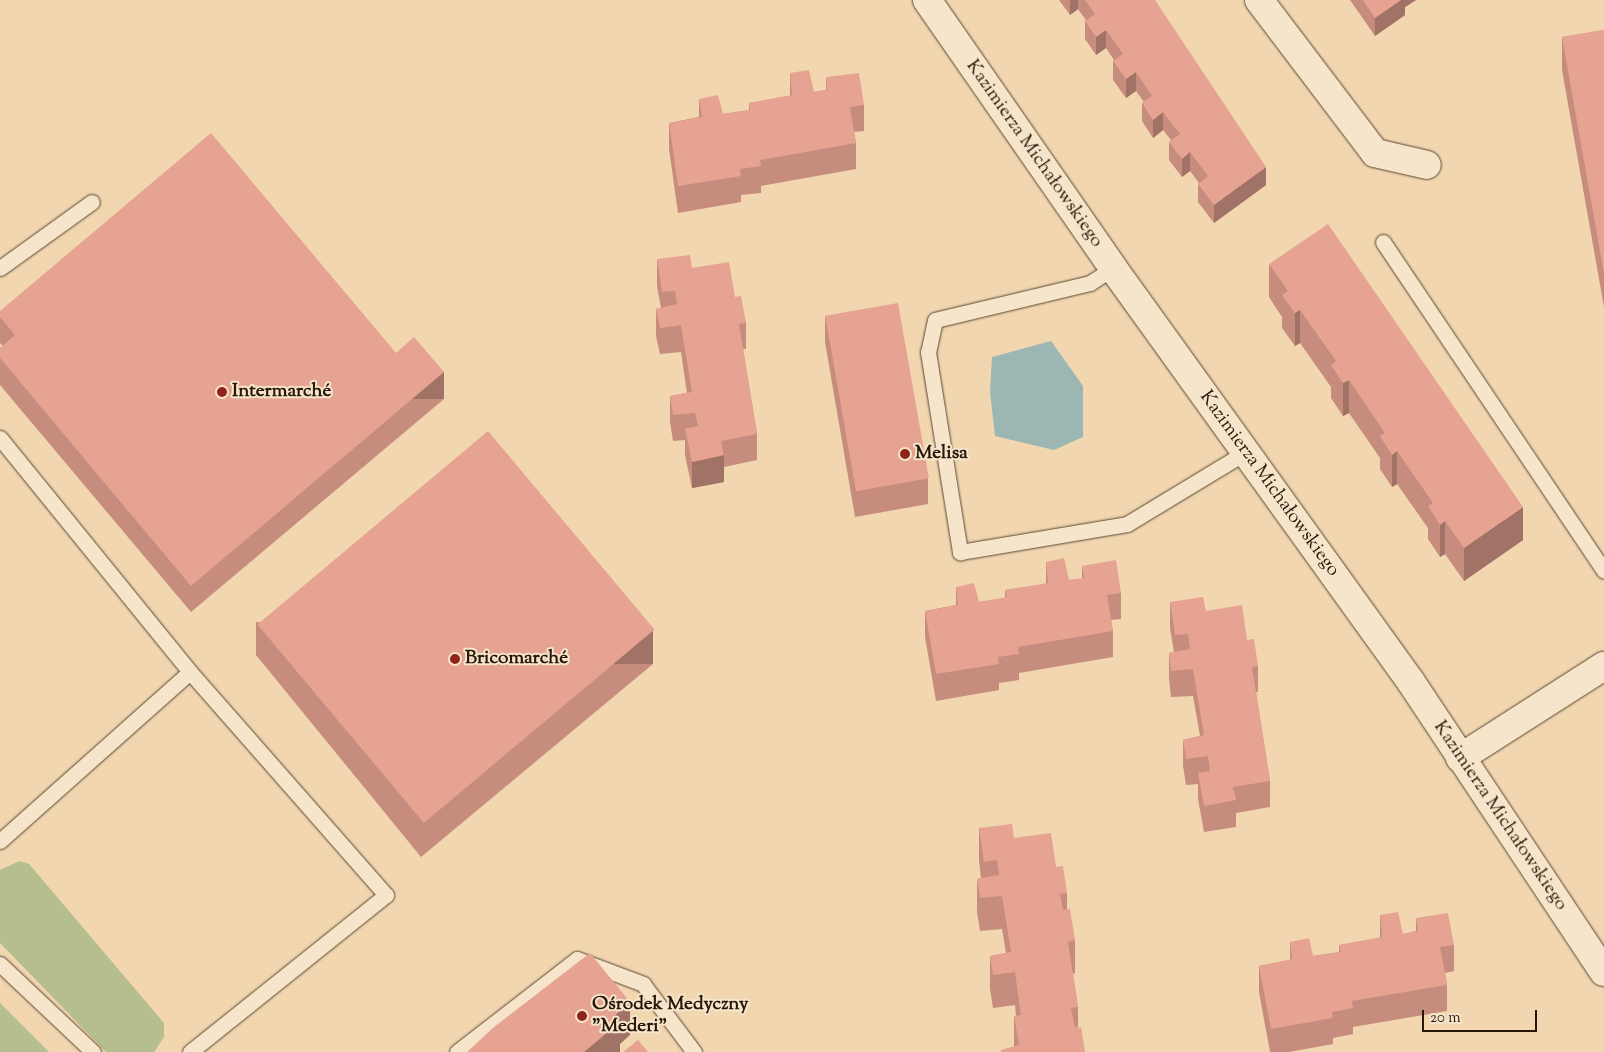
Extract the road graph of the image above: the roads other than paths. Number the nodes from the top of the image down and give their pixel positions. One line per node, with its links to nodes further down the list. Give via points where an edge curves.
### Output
1 (927, 0): 7 (street, Kazimierza Michałowskiego)
2 (1259, 0): 3 (street, via 1375,153)
3 (1427, 165)
4 (92, 202): 6 (lane)
5 (1383, 242): 10 (lane)
6 (0, 268)
7 (1113, 268): 9 (street, Kazimierza Michałowskiego); 9 (lane, via 1090,283 934,320 928,352 960,552 1127,524)
8 (0, 438): 12 (lane)
9 (1246, 452): 13 (street, Kazimierza Michałowskiego, via 1411,682)
10 (1604, 571)
11 (1604, 666): 13 (street)
12 (190, 672): 14 (lane); 18 (lane, via 386,895)
13 (1460, 758): 16 (street, Kazimierza Michałowskiego)
14 (0, 841)
15 (0, 964): 17 (lane)
16 (1604, 972)
17 (93, 1052)
18 (190, 1052)
19 (457, 1052): 20 (lane, via 577,959 643,984)
20 (694, 1052)

